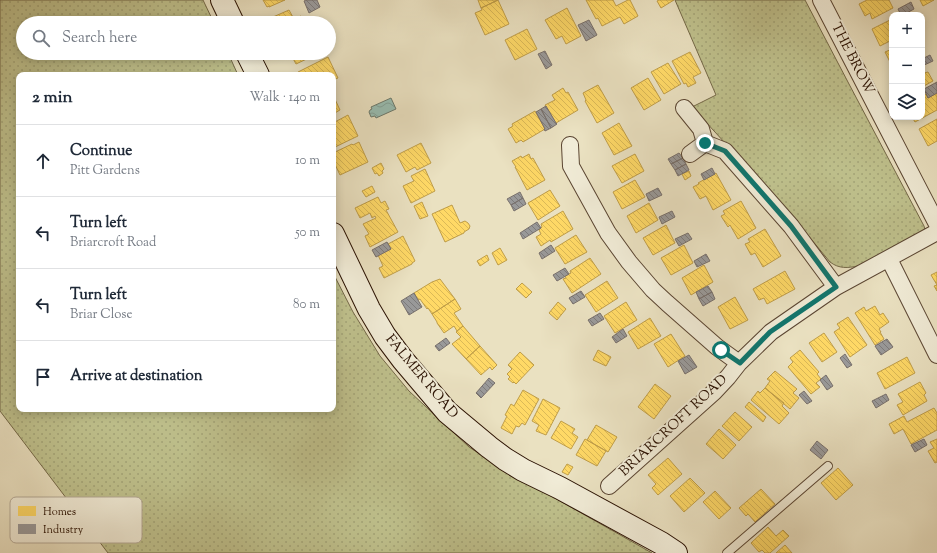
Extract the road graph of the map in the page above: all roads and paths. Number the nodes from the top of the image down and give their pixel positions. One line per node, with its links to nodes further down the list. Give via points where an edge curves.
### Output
1 (222, 0): 3 (main road)
2 (822, 0): 10 (street, THE BROW)
3 (230, 16)
4 (250, 60): 5 (main road)
5 (256, 72)
6 (684, 108): 7 (street, via 701,129)
7 (705, 143): 9 (street); 14 (street, via 725,151 791,226)
8 (570, 146): 16 (street, via 571,166 608,233 628,262 667,303 717,347)
9 (690, 154)
10 (937, 224)
11 (937, 232): 13 (street, BRIARCROFT ROAD)
12 (336, 240): 19 (main road, FALMER ROAD, via 385,336 447,412 489,447 523,470)
13 (889, 259): 14 (street, BRIARCROFT ROAD); 15 (street)
14 (836, 287): 16 (street, BRIARCROFT ROAD, via 770,332)
15 (937, 355)
16 (740, 363): 18 (street, BRIARCROFT ROAD, via 714,392)
17 (828, 466): 20 (lane)
18 (609, 486)
19 (676, 553)
20 (727, 553)

